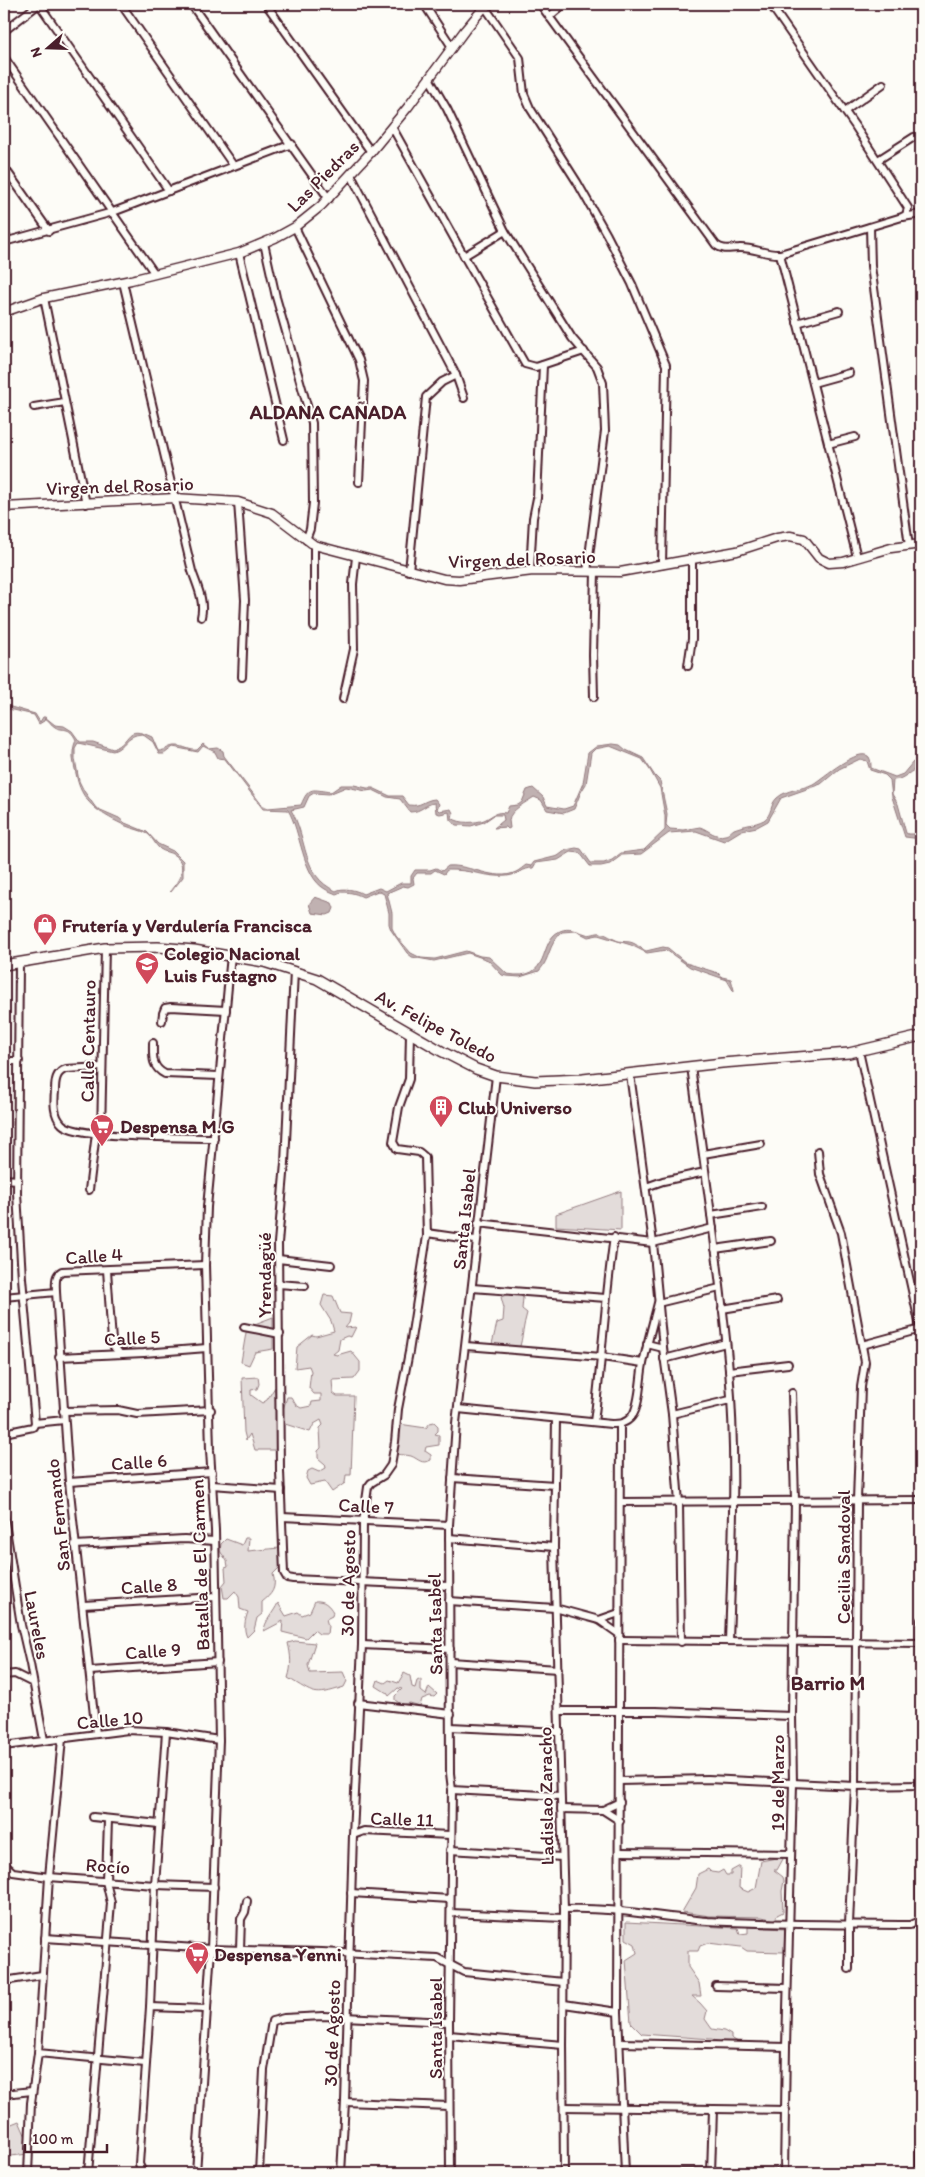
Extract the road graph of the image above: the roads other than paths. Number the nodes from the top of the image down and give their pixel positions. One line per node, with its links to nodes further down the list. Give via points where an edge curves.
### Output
1 (39, 4): 11 (street); 25 (street)
2 (121, 4): 22 (street)
3 (191, 4): 19 (street)
4 (266, 4): 20 (street)
5 (424, 4): 12 (street)
6 (540, 4): 10 (street)
7 (564, 4): 10 (street)
8 (770, 4): 16 (street)
9 (486, 5): 12 (street, Las Piedras); 68 (street, via 520,58 524,94 530,108 607,236 632,284 666,365)
10 (550, 17): 37 (street, via 716,245 725,250 748,248)
11 (4, 31)
12 (452, 46): 14 (street, Las Piedras)
13 (4, 56): 27 (street)
14 (428, 78): 17 (street, Las Piedras); 32 (street, via 447,109)
15 (883, 84): 16 (street)
16 (845, 111): 21 (street)
17 (392, 127): 20 (street, Las Piedras); 38 (street)
18 (914, 136): 21 (street)
19 (292, 144): 22 (street); 26 (street)
20 (371, 152): 24 (street, Las Piedras)
21 (878, 160): 29 (street, via 906,203 908,212)
22 (234, 165): 25 (street)
23 (4, 167): 33 (street)
24 (351, 175): 26 (street, Las Piedras); 48 (street)
25 (169, 191): 27 (street)
26 (329, 199): 30 (street, Las Piedras)
27 (113, 212): 33 (street); 39 (street)
28 (921, 214): 29 (street)
29 (902, 217): 31 (street)
30 (296, 227): 35 (street, Las Piedras); 56 (street, via 359,360 364,382)
31 (870, 227): 37 (street); 64 (street, via 871,266)
32 (505, 230): 38 (street); 45 (street, via 572,338)
33 (49, 231): 34 (street)
34 (4, 242)
35 (264, 243): 36 (street, Las Piedras); 61 (street, via 312,423 313,503)
36 (239, 253): 39 (street, Las Piedras); 54 (street)
37 (780, 254): 44 (street)
38 (464, 256): 46 (street, via 522,360 530,366)
39 (155, 274): 40 (street, Las Piedras)
40 (123, 282): 41 (street, Las Piedras); 57 (street)
41 (44, 298): 43 (street, Las Piedras); 51 (street)
42 (839, 310): 44 (street)
43 (4, 312)
44 (797, 323): 49 (street)
45 (584, 351): 46 (street); 71 (street, via 597,367 603,383 605,406)
46 (543, 365): 69 (street)
47 (849, 373): 49 (street)
48 (456, 375): 50 (street); 70 (street, via 442,382 426,397)
49 (813, 384): 55 (street)
50 (464, 398)
51 (65, 402): 52 (street); 59 (street)
52 (34, 408)
53 (855, 437): 55 (street)
54 (284, 440)
55 (828, 444): 66 (street)
56 (359, 482)
57 (175, 498): 58 (street, Virgen del Rosario); 59 (street, Virgen del Rosario); 72 (street, via 204,608)
58 (238, 502): 61 (street, Virgen del Rosario, via 272,512); 75 (street, via 245,600)
59 (86, 504): 60 (street, Virgen del Rosario)
60 (4, 508)
61 (306, 540): 63 (street, Virgen del Rosario)
62 (921, 544): 64 (street, Virgen del Rosario)
63 (314, 545): 65 (street, Virgen del Rosario); 73 (street)
64 (909, 546): 66 (street, Virgen del Rosario)
65 (356, 557): 70 (street, Virgen del Rosario); 77 (street, via 354,649)
66 (857, 557): 67 (street, Virgen del Rosario, via 829,563 819,558 804,539 790,536)
67 (692, 560): 68 (street, Virgen del Rosario); 74 (street, via 692,639)
68 (662, 565): 71 (street, Virgen del Rosario, via 620,572)
69 (530, 571): 70 (street, Virgen del Rosario, via 459,580); 71 (street, Virgen del Rosario)
70 (409, 572)
71 (591, 572): 76 (street)
72 (201, 617)
73 (314, 627)
74 (688, 666)
75 (242, 677)
76 (594, 697)
77 (343, 699)
78 (105, 948): 79 (main road, Av. Felipe Toledo, via 158,947); 80 (main road, Av. Felipe Toledo); 92 (street, Calle Centauro)
79 (231, 955): 82 (main road, Av. Felipe Toledo); 83 (street, Batalla de El Carmen)
80 (20, 963): 81 (main road, Av. Felipe Toledo); 90 (street)
81 (4, 966)
82 (294, 971): 85 (main road, Av. Felipe Toledo, via 317,978); 116 (street, Yrendagüé)
83 (226, 1010): 84 (street, via 170,1007 165,1008); 94 (street, Batalla de El Carmen)
84 (162, 1021)
85 (410, 1032): 95 (main road, Av. Felipe Toledo, via 476,1069); 110 (street, 30 de Agosto, via 409,1079 393,1142 397,1149 419,1152 425,1158)
86 (921, 1036): 88 (main road, Av. Felipe Toledo)
87 (153, 1043): 94 (street, via 153,1062 157,1070 165,1074)
88 (859, 1051): 91 (main road, Av. Felipe Toledo); 134 (street)
89 (4, 1061): 90 (street)
90 (19, 1061): 103 (street)
91 (691, 1066): 93 (main road, Av. Felipe Toledo); 100 (street)
92 (102, 1068): 96 (street, Calle Centauro); 96 (street, via 61,1071 55,1084 54,1108 62,1124 77,1132)
93 (630, 1074): 95 (main road, Av. Felipe Toledo, via 560,1081); 104 (street)
94 (219, 1076): 97 (street, Batalla de El Carmen)
95 (496, 1076): 108 (street, Santa Isabel)
96 (98, 1134): 97 (street); 105 (street, Calle Centauro)
97 (214, 1138): 117 (street, Batalla de El Carmen)
98 (761, 1144): 100 (street)
99 (818, 1151): 138 (street, Cecilia Sandoval, via 820,1174 840,1233)
100 (702, 1154): 101 (street)
101 (705, 1172): 104 (street); 107 (street)
102 (4, 1180): 103 (street)
103 (18, 1180): 127 (street)
104 (646, 1187): 114 (street)
105 (89, 1190)
106 (762, 1207): 107 (street)
107 (711, 1215): 109 (street)
108 (478, 1223): 111 (street); 112 (street, Santa Isabel)
109 (713, 1228): 114 (street); 115 (street)
110 (427, 1233): 112 (street); 175 (street, 30 de Agosto, via 391,1465 368,1487)
111 (614, 1238): 114 (street); 129 (street)
112 (475, 1240): 123 (street, Santa Isabel)
113 (771, 1240): 115 (street)
114 (653, 1243): 131 (street)
115 (715, 1249): 124 (street)
116 (278, 1259): 118 (street); 121 (street, Yrendagüé)
117 (205, 1265): 119 (street, Calle 4); 140 (street, Batalla de El Carmen)
118 (331, 1265)
119 (107, 1270): 120 (street, Calle 4, via 62,1271); 142 (street, via 112,1341)
120 (56, 1278): 125 (street, Calle 4); 126 (street)
121 (278, 1284): 122 (street); 135 (street, Yrendagüé)
122 (305, 1286)
123 (472, 1288): 129 (street); 139 (street, Santa Isabel)
124 (720, 1288): 131 (street); 132 (street)
125 (56, 1292): 126 (street, Calle 4); 143 (street, San Fernando)
126 (46, 1293): 127 (street, Calle 4)
127 (25, 1296): 128 (street, Calle 4); 159 (street)
128 (4, 1297)
129 (606, 1298): 144 (street)
130 (777, 1300): 132 (street)
131 (658, 1303): 137 (street); 141 (street)
132 (722, 1309): 136 (street)
133 (244, 1327): 135 (street)
134 (921, 1329): 138 (street)
135 (280, 1334): 166 (street, Yrendagüé)
136 (726, 1343): 145 (street); 148 (street)
137 (647, 1344): 141 (street); 146 (street)
138 (862, 1345): 168 (street, Cecilia Sandoval, via 865,1362)
139 (466, 1346): 144 (street); 151 (street, Santa Isabel)
140 (207, 1348): 142 (street, Calle 5); 152 (street, Batalla de El Carmen)
141 (663, 1348): 145 (street)
142 (120, 1354): 143 (street, Calle 5)
143 (59, 1357): 153 (street, San Fernando)
144 (602, 1357): 146 (street); 157 (street)
145 (664, 1359): 154 (street)
146 (643, 1363): 158 (street, via 636,1408 632,1416)
147 (788, 1364): 148 (street)
148 (729, 1370): 150 (street)
149 (792, 1393): 167 (street, 19 de Marzo)
150 (730, 1400): 154 (street); 170 (street)
151 (458, 1409): 155 (street); 162 (street, Santa Isabel)
152 (210, 1410): 153 (street, via 137,1414 118,1410); 161 (street, Batalla de El Carmen)
153 (63, 1411): 156 (street, San Fernando)
154 (672, 1414): 172 (street)
155 (556, 1419): 157 (street); 165 (street, Ladislao Zaracho)
156 (64, 1420): 159 (street); 163 (street, San Fernando)
157 (594, 1422): 158 (street)
158 (620, 1424): 171 (street)
159 (34, 1425): 160 (street)
160 (4, 1433)
161 (212, 1472): 163 (street, Calle 6); 164 (street, Batalla de El Carmen)
162 (452, 1478): 165 (street); 176 (street, Santa Isabel)
163 (69, 1482): 179 (street, San Fernando)
164 (212, 1485): 166 (street); 178 (street, Batalla de El Carmen)
165 (555, 1485): 180 (street, Ladislao Zaracho)
166 (282, 1490): 174 (street, Yrendagüé)
167 (795, 1500): 168 (street); 170 (street); 191 (street, 19 de Marzo)
168 (857, 1500): 169 (street); 194 (street, Cecilia Sandoval)
169 (921, 1500)
170 (733, 1501): 172 (street); 193 (street)
171 (620, 1502): 172 (street); 187 (street)
172 (679, 1502): 192 (street)
173 (4, 1516): 203 (street, Laureles)
174 (282, 1517): 175 (street, Calle 7); 181 (street, Yrendagüé, via 284,1573 287,1578)
175 (363, 1522): 176 (street, Calle 7); 181 (street, 30 de Agosto)
176 (449, 1525): 177 (street, Santa Isabel)
177 (449, 1538): 180 (street); 182 (street, Santa Isabel)
178 (215, 1541): 179 (street, via 184,1539); 183 (street, Batalla de El Carmen)
179 (75, 1545): 185 (street, San Fernando)
180 (554, 1547): 186 (street, Ladislao Zaracho)
181 (362, 1582): 182 (street); 196 (street, 30 de Agosto)
182 (449, 1586): 184 (street, Santa Isabel)
183 (216, 1596): 185 (street, Calle 8); 198 (street, Batalla de El Carmen)
184 (449, 1601): 186 (street); 197 (street, Santa Isabel)
185 (83, 1605): 201 (street, San Fernando)
186 (555, 1608): 188 (street); 200 (street, Ladislao Zaracho)
187 (619, 1613): 188 (street); 190 (street)
188 (599, 1620): 190 (street)
189 (921, 1620): 195 (street)
190 (619, 1637): 192 (street); 206 (street)
191 (793, 1641): 193 (street); 194 (street); 208 (street, 19 de Marzo)
192 (681, 1642): 193 (street)
193 (730, 1642)
194 (857, 1642): 195 (street); 220 (street, Cecilia Sandoval)
195 (921, 1643): 219 (street)
196 (362, 1645): 197 (street); 204 (street, 30 de Agosto)
197 (450, 1649): 199 (street, Santa Isabel)
198 (218, 1662): 201 (street, Calle 9); 215 (street, Batalla de El Carmen)
199 (450, 1662): 200 (street); 207 (street, Santa Isabel)
200 (558, 1669): 205 (street, Ladislao Zaracho)
201 (90, 1671): 212 (street, San Fernando)
202 (4, 1675): 203 (street, via 15,1674)
203 (33, 1683): 214 (street, Laureles)
204 (358, 1703): 207 (street); 230 (street, 30 de Agosto)
205 (559, 1711): 206 (street); 211 (street, Ladislao Zaracho)
206 (619, 1712): 208 (street); 217 (street)
207 (451, 1714): 209 (street, Santa Isabel)
208 (792, 1716): 218 (street, 19 de Marzo)
209 (450, 1728): 211 (street); 221 (street, Santa Isabel)
210 (166, 1732): 212 (street, Calle 10, via 128,1730); 215 (street, Calle 10); 229 (street)
211 (560, 1732): 222 (street, Ladislao Zaracho)
212 (96, 1734): 213 (street, Calle 10)
213 (62, 1739): 214 (street, Calle 10); 237 (street)
214 (44, 1740): 216 (street, Calle 10)
215 (219, 1740): 240 (street, Batalla de El Carmen)
216 (4, 1746)
217 (619, 1781): 218 (street, via 708,1779); 223 (street)
218 (793, 1784): 220 (street); 234 (street, 19 de Marzo)
219 (920, 1785): 220 (street); 248 (street)
220 (855, 1786): 249 (street, Cecilia Sandoval)
221 (452, 1790): 222 (street); 231 (street, Santa Isabel)
222 (560, 1796): 224 (street, Ladislao Zaracho)
223 (620, 1802): 225 (street); 228 (street)
224 (561, 1809): 225 (street); 235 (street, Ladislao Zaracho)
225 (603, 1810): 228 (street)
226 (93, 1817): 227 (street)
227 (108, 1820): 229 (street); 238 (street)
228 (620, 1822): 233 (street)
229 (159, 1824): 239 (street)
230 (353, 1835): 231 (street, Calle 11, via 364,1831); 241 (street, 30 de Agosto)
231 (450, 1835): 232 (street, Santa Isabel)
232 (450, 1850): 235 (street, Calle 11); 242 (street, Santa Isabel)
233 (619, 1852): 234 (street); 245 (street)
234 (791, 1854): 250 (street, 19 de Marzo)
235 (562, 1857): 244 (street, Ladislao Zaracho)
236 (4, 1864): 237 (street, Rocío, via 13,1872)
237 (49, 1877): 238 (street, Rocío); 251 (street)
238 (106, 1881): 239 (street, Rocío); 252 (street, via 111,1903)
239 (155, 1885): 240 (street, Rocío); 253 (street)
240 (214, 1887): 254 (street, Batalla de El Carmen)
241 (351, 1893): 242 (street); 256 (street, 30 de Agosto)
242 (450, 1899): 246 (street, Santa Isabel)
243 (247, 1901): 255 (street, via 241,1919)
244 (564, 1909): 245 (street); 247 (street, Ladislao Zaracho)
245 (618, 1910): 250 (street, via 668,1918); 267 (street)
246 (451, 1912): 247 (street); 257 (street, Santa Isabel)
247 (563, 1918): 261 (street, Ladislao Zaracho)
248 (921, 1920): 249 (street, via 910,1925); 270 (street)
249 (849, 1924): 250 (street); 258 (street, Cecilia Sandoval)
250 (790, 1925): 263 (street, 19 de Marzo)
251 (45, 1938): 252 (street); 259 (street)
252 (107, 1942): 253 (street); 276 (street)
253 (153, 1944): 254 (street); 265 (street)
254 (212, 1949): 255 (street); 266 (street, Batalla de El Carmen)
255 (240, 1949): 256 (street)
256 (350, 1954): 257 (street, via 437,1958); 268 (street, 30 de Agosto)
257 (450, 1965): 261 (street, via 464,1972); 269 (street, Santa Isabel)
258 (849, 1969)
259 (42, 1975): 260 (street); 275 (street)
260 (4, 1980)
261 (563, 1982): 264 (street, Ladislao Zaracho)
262 (716, 1986): 263 (street)
263 (787, 1988): 274 (street, 19 de Marzo)
264 (564, 2004): 267 (street); 273 (street, Ladislao Zaracho)
265 (150, 2007): 266 (street); 277 (street)
266 (207, 2009): 290 (street, Batalla de El Carmen)
267 (618, 2012): 272 (street)
268 (348, 2016): 269 (street); 280 (street, 30 de Agosto); 291 (street, via 300,2016 272,2021 264,2070)
269 (449, 2022): 271 (street, Santa Isabel)
270 (921, 2033): 297 (street)
271 (449, 2035): 273 (street); 281 (street, Santa Isabel)
272 (621, 2043): 274 (street); 283 (street)
273 (562, 2045): 282 (street, Ladislao Zaracho)
274 (786, 2047): 285 (street, 19 de Marzo)
275 (38, 2053): 276 (street); 278 (street)
276 (98, 2058): 277 (street); 288 (street)
277 (145, 2062): 289 (street, via 139,2164)
278 (32, 2091): 279 (street); 287 (street)
279 (4, 2094)
280 (346, 2102): 281 (street); 292 (street, 30 de Agosto)
281 (449, 2106): 293 (street, Santa Isabel)
282 (564, 2107): 283 (street); 294 (street, Ladislao Zaracho)
283 (623, 2109): 284 (street); 286 (street)
284 (713, 2109): 285 (street); 295 (street)
285 (786, 2110): 296 (street, 19 de Marzo)
286 (625, 2172): 295 (street)
287 (28, 2173)
288 (88, 2173)
289 (143, 2173)
290 (196, 2173)
291 (259, 2173)
292 (341, 2173)
293 (450, 2173)
294 (564, 2173)
295 (711, 2173): 296 (street)
296 (784, 2173)
297 (920, 2173)

